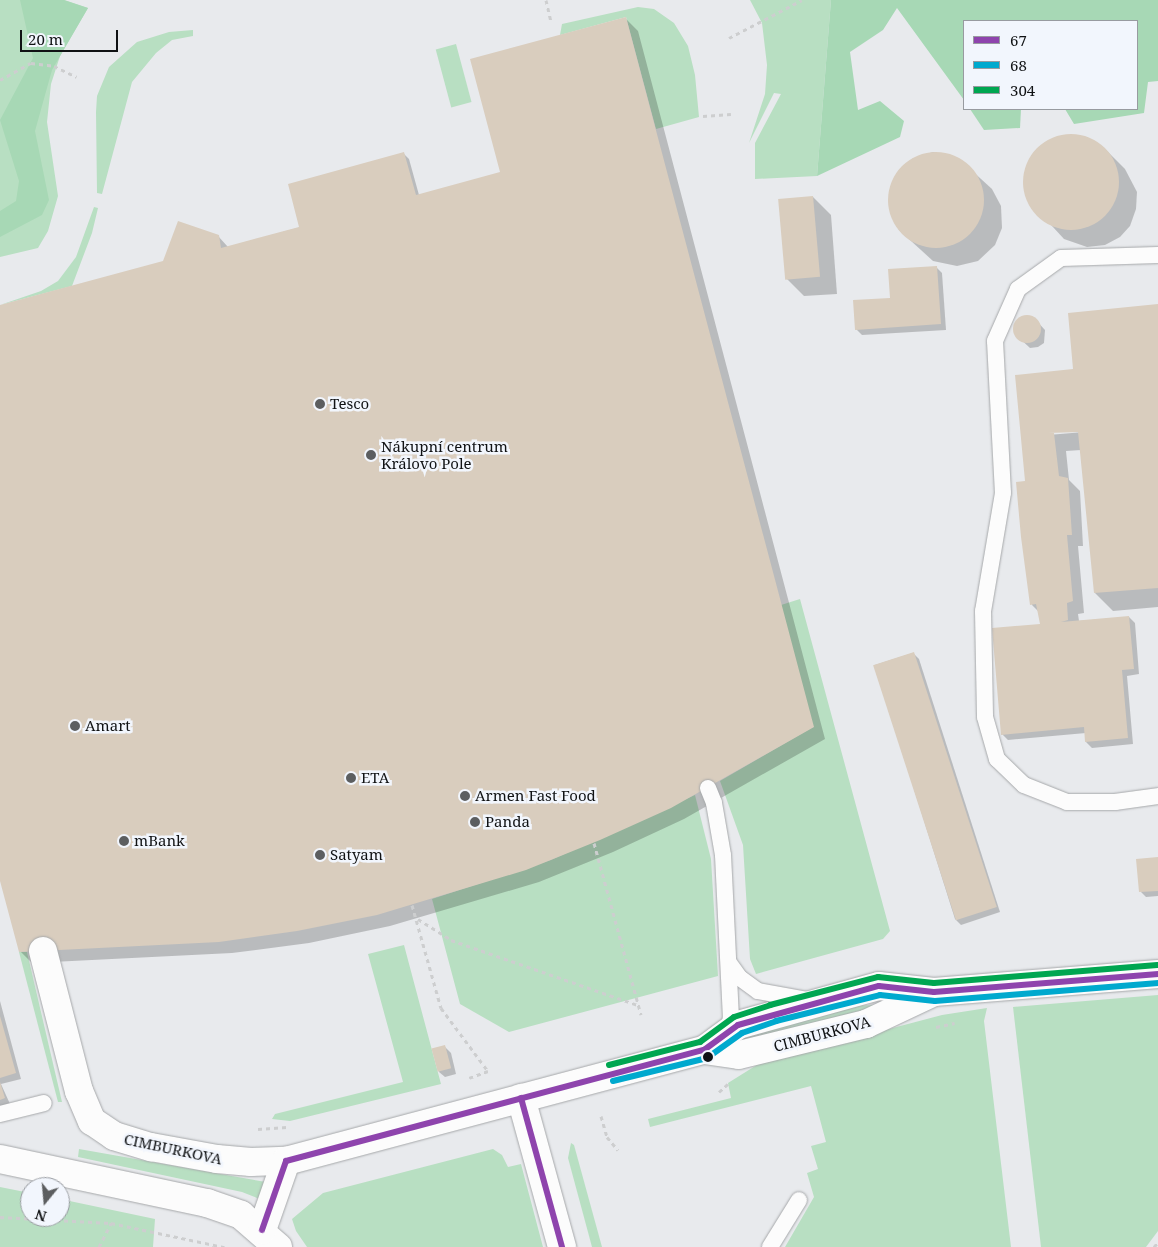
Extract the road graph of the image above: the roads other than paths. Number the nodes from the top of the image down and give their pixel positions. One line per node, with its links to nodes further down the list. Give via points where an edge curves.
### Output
1 (1158, 255): 3 (lane, via 1062,258 1018,290 995,341 1003,493 983,611 985,716 997,759 1024,784 1067,802 1115,802)
2 (708, 788): 5 (lane, via 714,803 723,855)
3 (1158, 796)
4 (42, 951): 15 (street, CIMBURKOVA, via 79,1092 92,1121 101,1129 151,1147 192,1155 251,1162)
5 (729, 963): 8 (lane, via 740,978 758,991 794,1000); 9 (lane)
6 (1158, 974): 7 (street, CIMBURKOVA)
7 (934, 992): 8 (street, CIMBURKOVA, via 879,986); 10 (street, CIMBURKOVA, via 866,1024 740,1055)
8 (822, 1001): 9 (street, CIMBURKOVA, via 773,1013)
9 (729, 1030): 10 (street, CIMBURKOVA)
10 (704, 1050): 11 (street, CIMBURKOVA)
11 (521, 1098): 15 (street, CIMBURKOVA); 18 (street)
12 (44, 1103): 13 (lane)
13 (0, 1114)
14 (0, 1159): 17 (street, via 207,1203 241,1215)
15 (286, 1161): 17 (street)
16 (799, 1200): 19 (lane)
17 (270, 1239)
18 (562, 1247)
19 (770, 1247)

